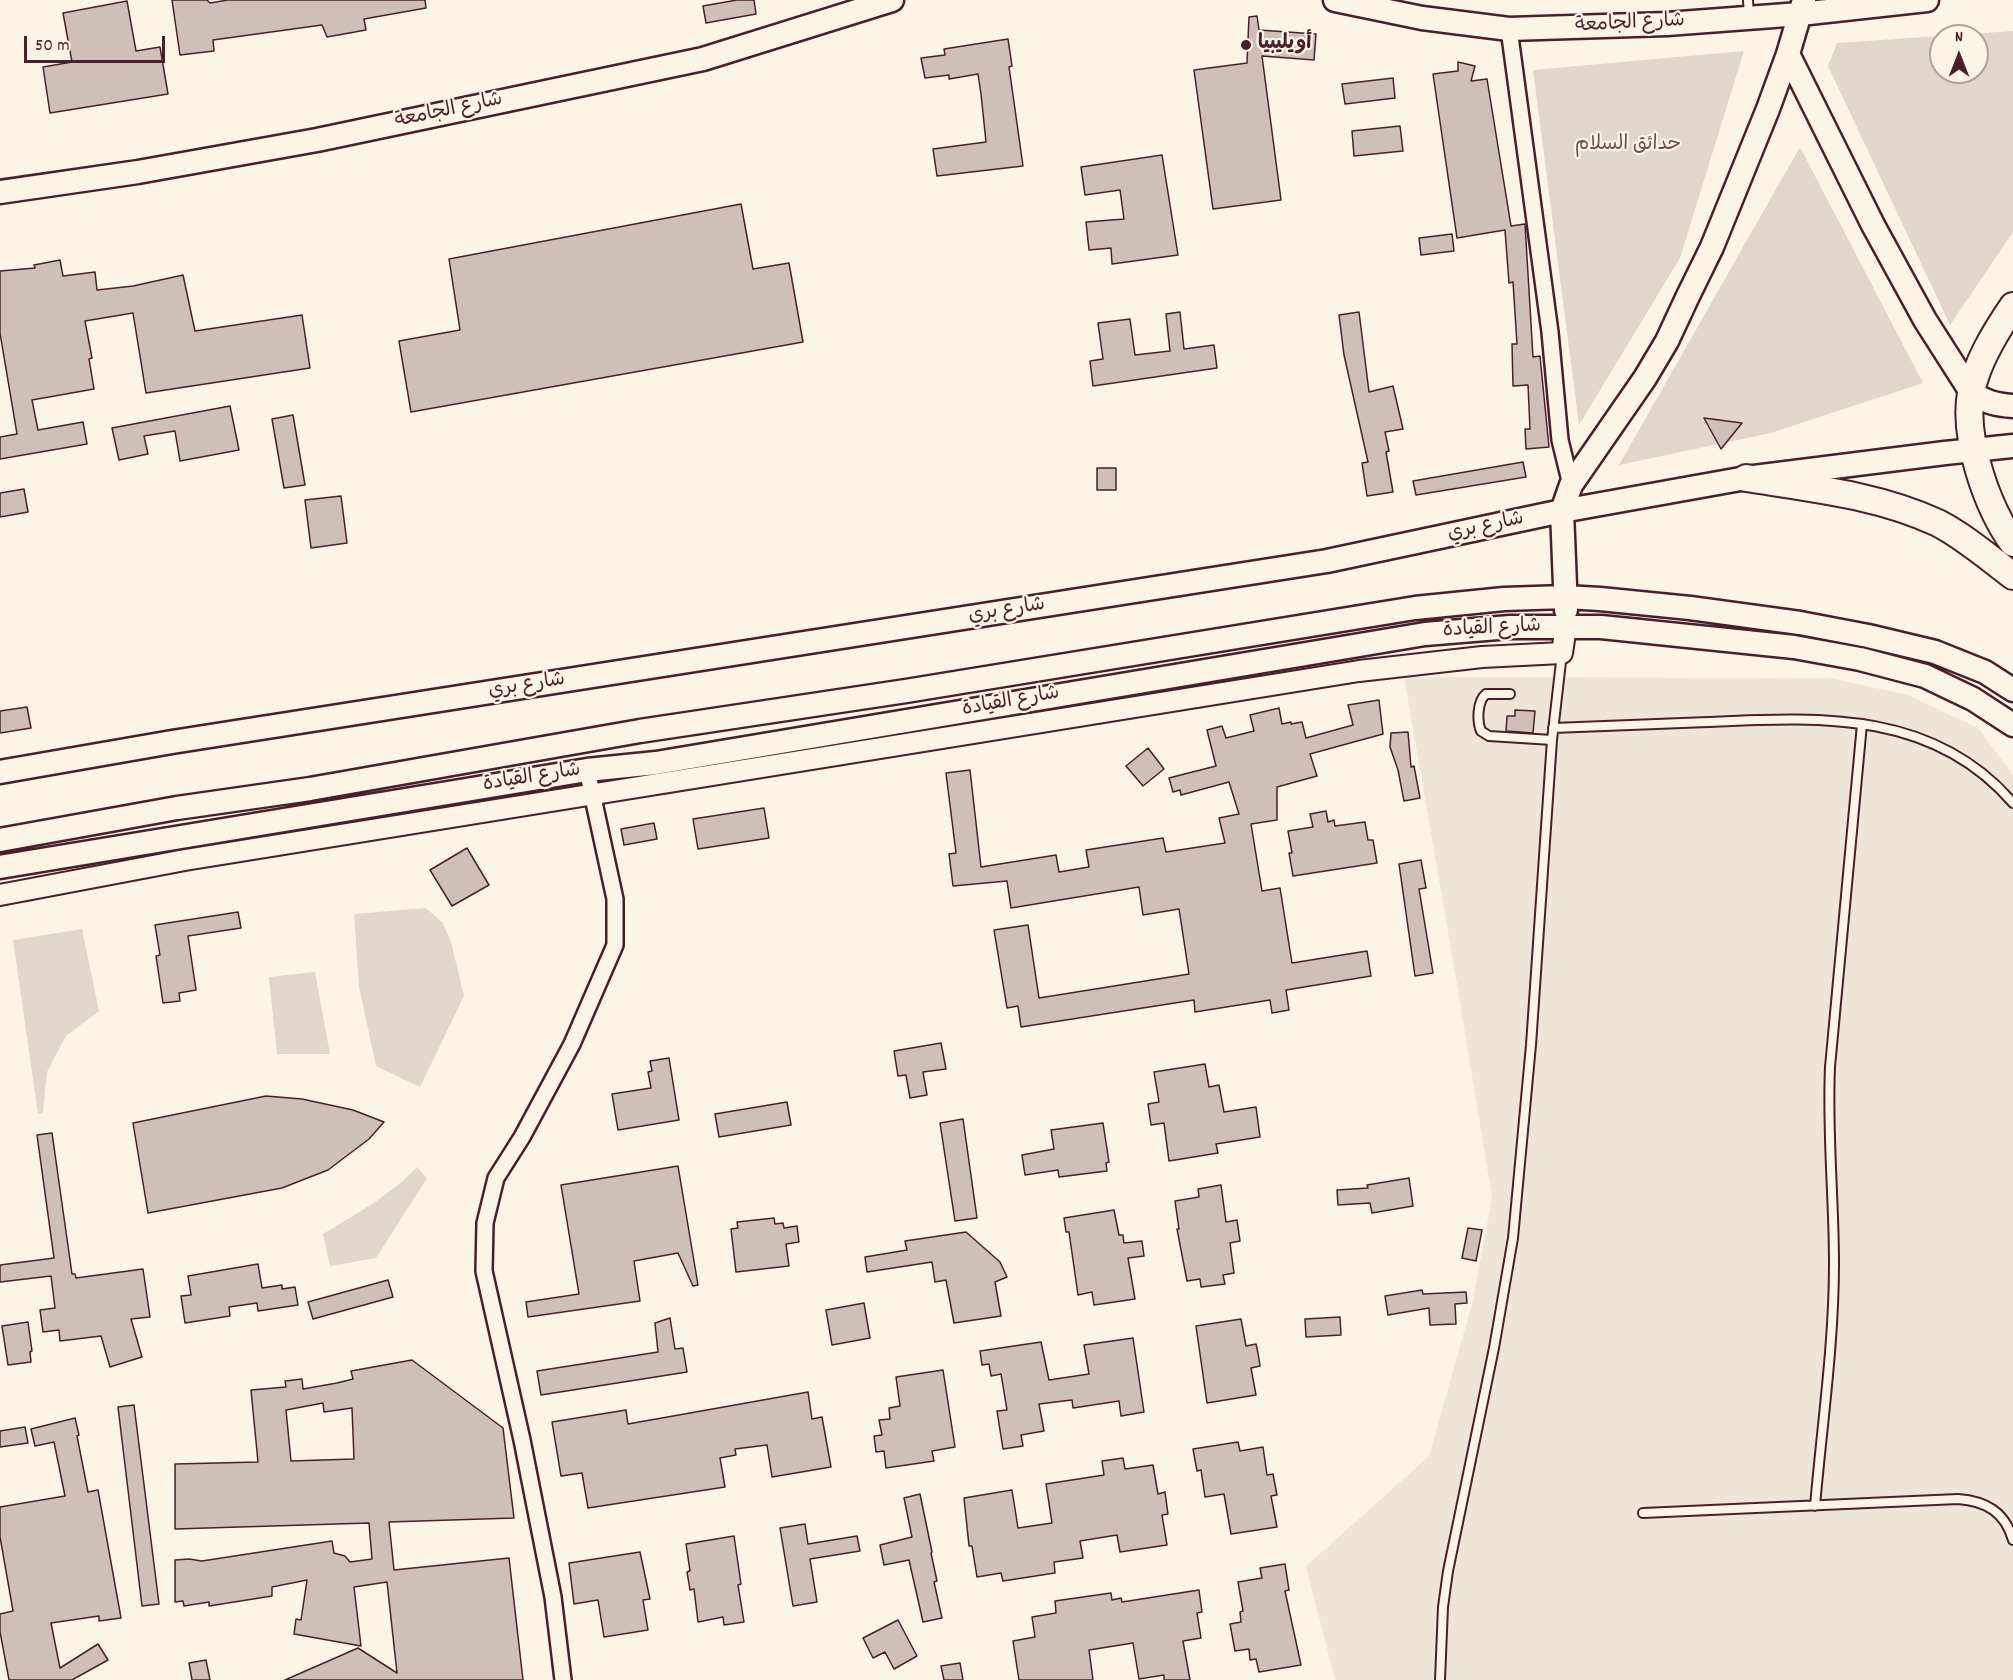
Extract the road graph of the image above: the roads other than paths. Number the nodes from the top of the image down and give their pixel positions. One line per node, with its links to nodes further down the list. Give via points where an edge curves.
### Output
1 (892, 0): 8 (main road, شارع الجامعة, via 703,59 317,140)
2 (1335, 0): 6 (main road, شارع الجامعة, via 1422,18)
3 (1927, 0): 4 (main road, شارع الجامعة)
4 (1802, 7): 5 (main road, شارع الجامعة); 7 (main road)
5 (1748, 9): 6 (main road, شارع الجامعة, via 1656,24)
6 (1509, 29): 15 (street, via 1550,332 1560,440)
7 (1788, 54): 10 (main road, via 1924,320); 15 (main road, via 1712,247 1667,341)
8 (0, 192)
9 (2013, 306): 10 (main road, via 1996,331)
10 (1971, 392): 11 (main road, via 1990,403); 13 (main road)
11 (2013, 406)
12 (2013, 446): 13 (main road, شارع بري)
13 (1974, 449): 14 (main road, شارع بري); 17 (main road, via 1994,509)
14 (1746, 478): 16 (main road, شارع بري); 18 (main road, via 1848,495 1917,515 1962,537)
15 (1571, 485): 16 (main road)
16 (1562, 512): 19 (main road); 29 (main road, شارع بري, via 1327,561)
17 (2013, 543)
18 (2013, 576)
19 (1565, 597): 20 (main road); 22 (main road, شارع القيادة, via 1690,608 1868,636 1935,652 1985,672); 32 (main road, شارع القيادة, via 1415,608)
20 (1566, 626): 21 (street); 25 (main road, شارع القيادة, via 1782,646 1860,660 1925,676 1973,699); 28 (main road, شارع القيادة, via 1425,634 656,763)
21 (1562, 653): 26 (lane); 30 (street, شارع القيادة, via 1482,657 1359,671)
22 (2013, 690)
23 (1510, 694): 27 (lane, via 1486,694 1481,698 1481,731)
24 (1862, 724): 26 (lane, via 1773,719); 31 (lane, via 1907,733 1949,750 1986,774); 38 (lane, via 1830,1067 1833,1302)
25 (2013, 725)
26 (1553, 728): 27 (lane)
27 (1551, 740): 42 (lane, via 1531,1045 1513,1238 1448,1571)
28 (587, 770): 30 (street); 33 (main road, شارع القيادة)
29 (0, 772)
30 (592, 794): 35 (street, شارع القيادة); 41 (street, via 615,899 615,945 572,1044 496,1178 485,1223 484,1271 553,1597)
31 (2013, 803)
32 (177, 808): 33 (street); 34 (main road, شارع القيادة)
33 (182, 837): 35 (street); 36 (main road, شارع القيادة)
34 (0, 840)
35 (185, 861): 37 (street, شارع القيادة)
36 (0, 867)
37 (0, 895)
38 (1815, 1506): 39 (lane); 40 (lane, via 1974,1500 2001,1516)
39 (1643, 1513)
40 (2013, 1540)
41 (564, 1680)
42 (1440, 1680)

